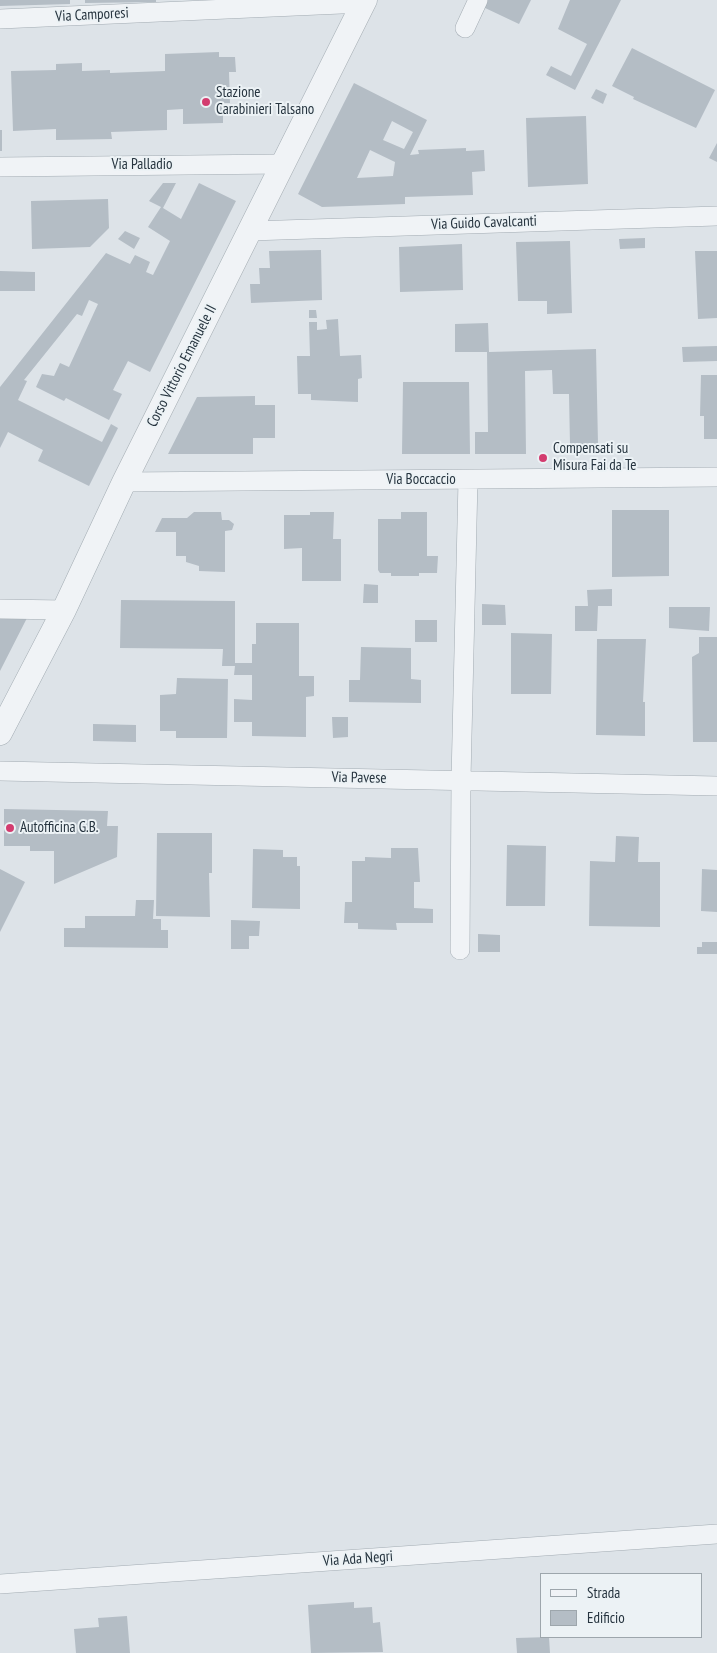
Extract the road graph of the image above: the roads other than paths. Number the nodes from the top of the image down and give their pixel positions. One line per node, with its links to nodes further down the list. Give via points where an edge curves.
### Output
1 (478, 0): 4 (street)
2 (364, 1): 3 (street, Via Camporesi); 5 (street, Corso Vittorio Emanuele II)
3 (0, 19)
4 (465, 28)
5 (284, 164): 6 (street, Via Palladio); 8 (street, Corso Vittorio Emanuele II)
6 (0, 167)
7 (717, 216): 8 (street, Via Guido Cavalcanti)
8 (250, 231): 11 (street, Corso Vittorio Emanuele II)
9 (717, 477): 10 (street, Via Boccaccio)
10 (468, 480): 11 (street, Via Boccaccio); 16 (street)
11 (124, 482): 13 (street, Corso Vittorio Emanuele II)
12 (0, 608): 13 (street)
13 (64, 610): 14 (street, Corso Vittorio Emanuele II)
14 (0, 733)
15 (0, 772): 16 (street, Via Pavese)
16 (461, 779): 17 (street, Via Pavese); 18 (street)
17 (717, 786)
18 (460, 950)
19 (717, 1534): 20 (street, Via Ada Negri)
20 (0, 1584)

